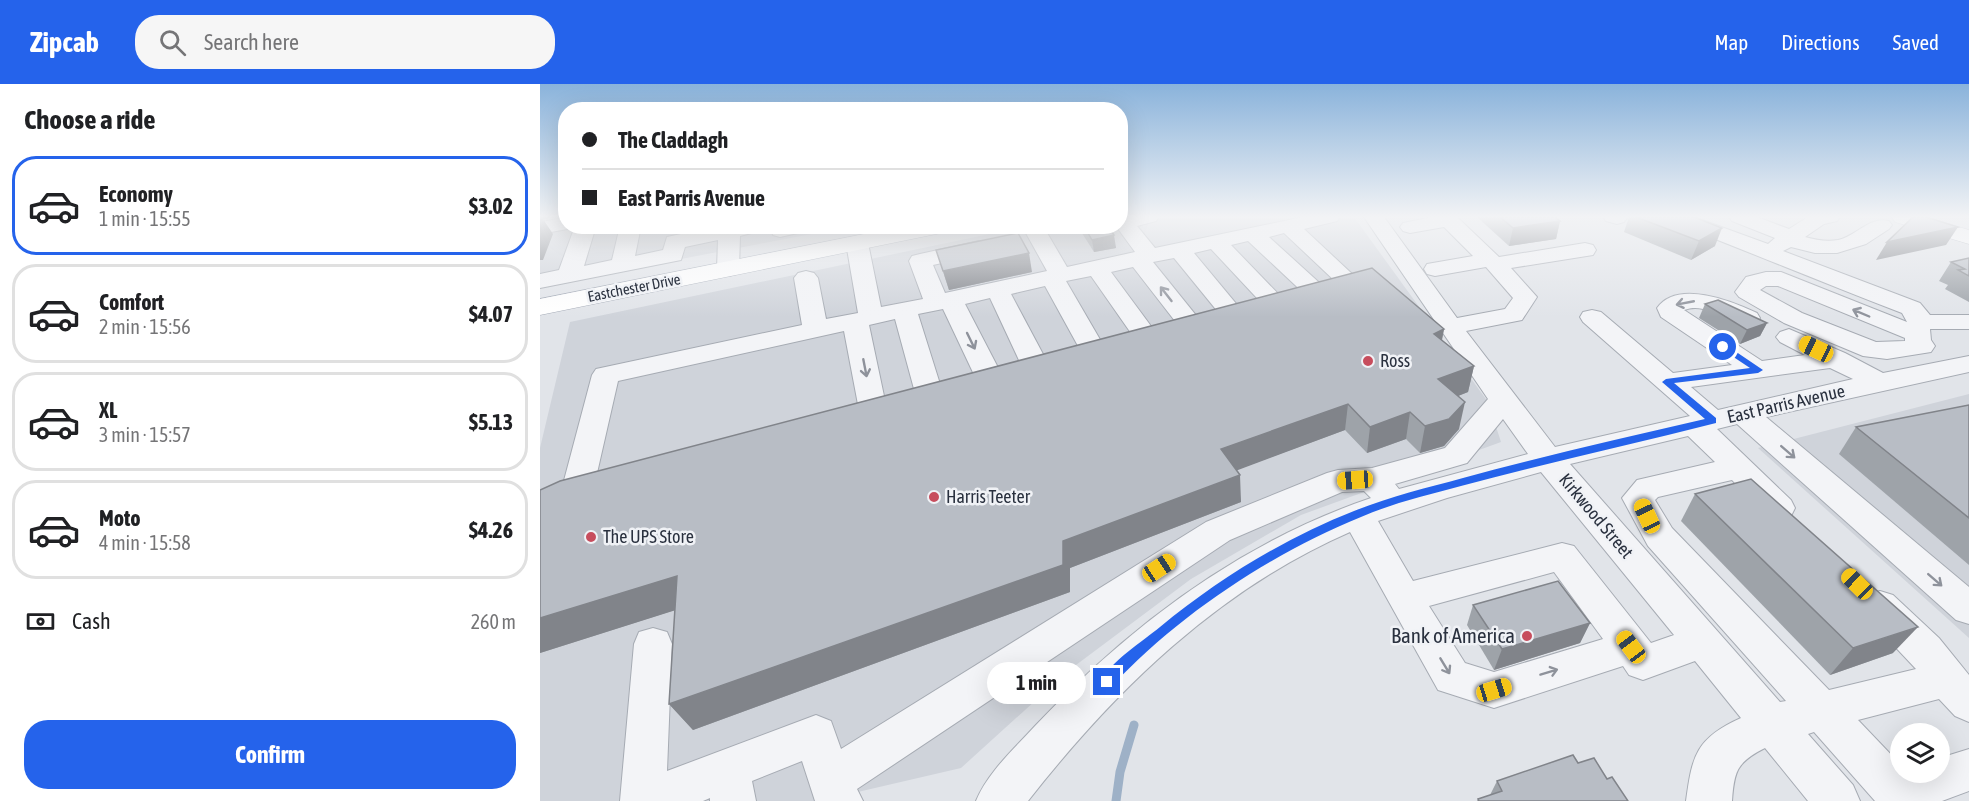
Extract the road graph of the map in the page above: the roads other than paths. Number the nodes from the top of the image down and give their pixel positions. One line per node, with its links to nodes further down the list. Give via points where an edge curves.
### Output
1 (577, 250): 28 (street)
2 (625, 250): 24 (street)
3 (673, 250): 24 (street, via 673,255)
4 (728, 250): 26 (street)
5 (820, 250): 26 (main road, Eastchester Drive)
6 (858, 250): 39 (street)
7 (966, 250): 34 (street, via 920,261)
8 (1044, 250): 29 (street)
9 (1140, 250): 22 (street)
10 (1173, 250): 22 (street)
11 (1180, 250): 40 (street)
12 (1250, 250): 35 (street)
13 (1265, 250): 33 (street)
14 (1314, 250): 33 (street, via 1353,286)
15 (1404, 250): 27 (street, Kirkwood Street)
16 (1431, 250): 27 (street, via 1442,262)
17 (1480, 250): 23 (street)
18 (1582, 250): 23 (street)
19 (1762, 250): 21 (street)
20 (1772, 250): 21 (street)
21 (1768, 253): 45 (street, via 1911,308 1921,319)
22 (1144, 257): 25 (street); 44 (street, one-way to 22)
23 (1493, 263): 27 (street); 43 (street, via 1526,297 1512,315)
24 (622, 265): 28 (street)
25 (1096, 267): 29 (street); 47 (street)
26 (728, 269): 36 (main road, Eastchester Drive)
27 (1423, 270): 43 (street, Kirkwood Street)
28 (568, 275): 31 (street)
29 (1056, 276): 32 (street); 47 (street)
30 (806, 278): 41 (street)
31 (540, 281)
32 (998, 289): 34 (street); 47 (street)
33 (1319, 295): 35 (street)
34 (944, 301): 37 (street); 54 (street, one-way to 54)
35 (1278, 306): 40 (street)
36 (540, 307)
37 (904, 309): 39 (street); 54 (street)
38 (1592, 317): 51 (street)
39 (863, 318): 41 (street); 54 (street, one-way to 54)
40 (1236, 318): 44 (street)
41 (813, 320): 46 (street); 60 (street, via 606,375)
42 (1969, 322): 45 (street)
43 (1450, 327): 53 (street, Kirkwood Street)
44 (1194, 329): 47 (street)
45 (1920, 334): 45 (street, one-way to 45, via 1781,279 1754,282 1747,292 1793,318 1872,350 1887,351); 49 (street)
46 (653, 344)
47 (1094, 356): 54 (street)
48 (1836, 359): 50 (street); 50 (street, one-way to 50, via 1714,302 1689,301 1669,308); 52 (street)
49 (1961, 366): 52 (street, East Parris Avenue)
50 (1758, 370): 51 (street)
51 (1666, 382): 55 (street)
52 (1880, 382): 55 (street, East Parris Avenue)
53 (1503, 400): 56 (street, Kirkwood Street); 59 (street, via 1456,456)
54 (922, 402)
55 (1717, 420): 56 (street, East Parris Avenue); 57 (street); 66 (street, one-way to 66)
56 (1548, 459): 59 (street, East Parris Avenue); 67 (street, Kirkwood Street)
57 (1738, 468): 63 (street); 71 (street, via 1648,488 1638,498 1659,537)
58 (607, 487): 60 (street)
59 (1382, 490): 62 (street, East Parris Avenue); 75 (street, via 1338,482 1218,531)
60 (576, 495): 61 (street)
61 (540, 513)
62 (1357, 514): 65 (street); 78 (street, East Parris Avenue, via 1276,553 1195,605 1122,666 1031,761)
63 (1806, 534)
64 (1857, 584): 70 (street, via 1925,650)
65 (1404, 597): 69 (street, via 1562,556); 69 (street, one-way to 69, via 1452,677 1494,690)
66 (1969, 609)
67 (1703, 642): 69 (street, via 1643,663); 72 (street, Kirkwood Street)
68 (653, 644): 77 (street)
69 (1631, 647)
70 (1957, 691): 71 (street)
71 (1822, 712): 72 (street); 76 (street)
72 (1772, 724): 79 (street, via 1738,741 1713,764); 80 (street, Kirkwood Street)
73 (1969, 770): 76 (street)
74 (731, 785): 75 (street, via 816,735); 77 (street)
75 (834, 791)
76 (1902, 797)
77 (646, 801)
78 (999, 801)
79 (1709, 801)
80 (1837, 801)

